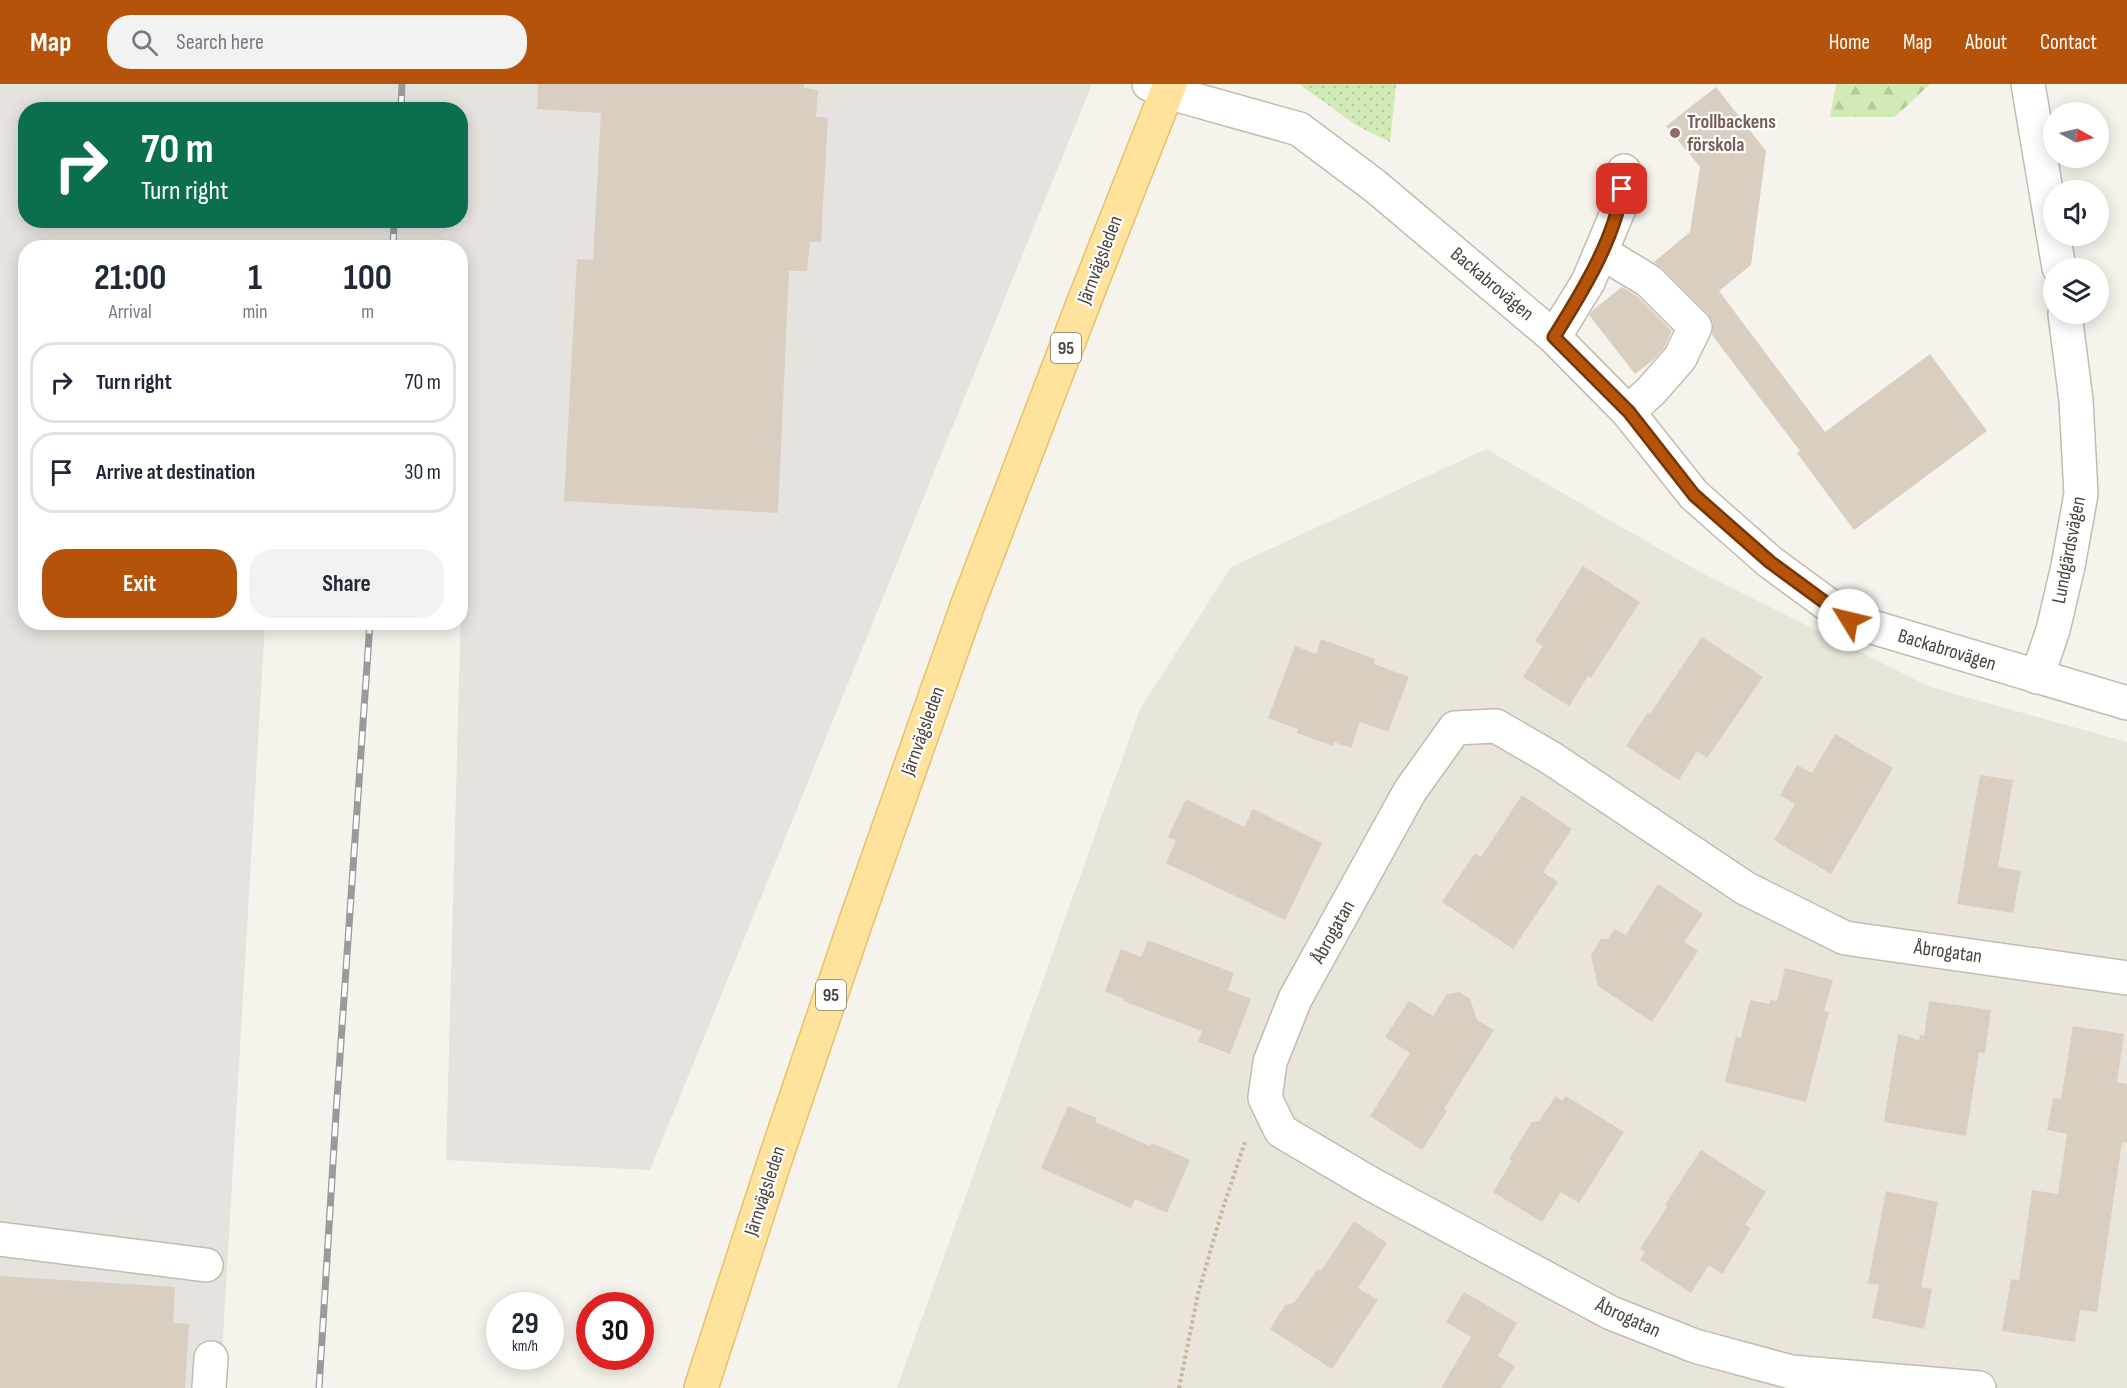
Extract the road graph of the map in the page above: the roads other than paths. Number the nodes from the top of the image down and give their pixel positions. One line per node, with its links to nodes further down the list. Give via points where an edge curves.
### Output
1 (2028, 84): 5 (street)
2 (1162, 87): 7 (street, Backabrovägen, via 1299,129 1376,186); 14 (main road, Järnvägsleden / 95, via 968,604 827,1006)
3 (1624, 171): 4 (street, via 1620,206)
4 (1601, 252): 7 (street, via 1588,282); 8 (street, via 1650,281 1695,327 1680,358)
5 (2057, 258)
6 (2066, 324): 9 (street, Lundgärdsvägen, via 2082,494 2053,630)
7 (1554, 337): 8 (street, Backabrovägen)
8 (1629, 412): 9 (street, Backabrovägen, via 1694,495 1770,562 1849,620)
9 (2037, 677): 10 (street, Backabrovägen)
10 (2127, 703)
11 (2127, 978): 15 (street, Åbrogatan, via 1845,938 1745,888 1551,758 1496,726 1455,728 1410,791 1295,999 1270,1062 1265,1098 1281,1131 1611,1313 1695,1347 1791,1372)
12 (0, 1239): 13 (street)
13 (206, 1265)
14 (701, 1388)
15 (1979, 1388)

